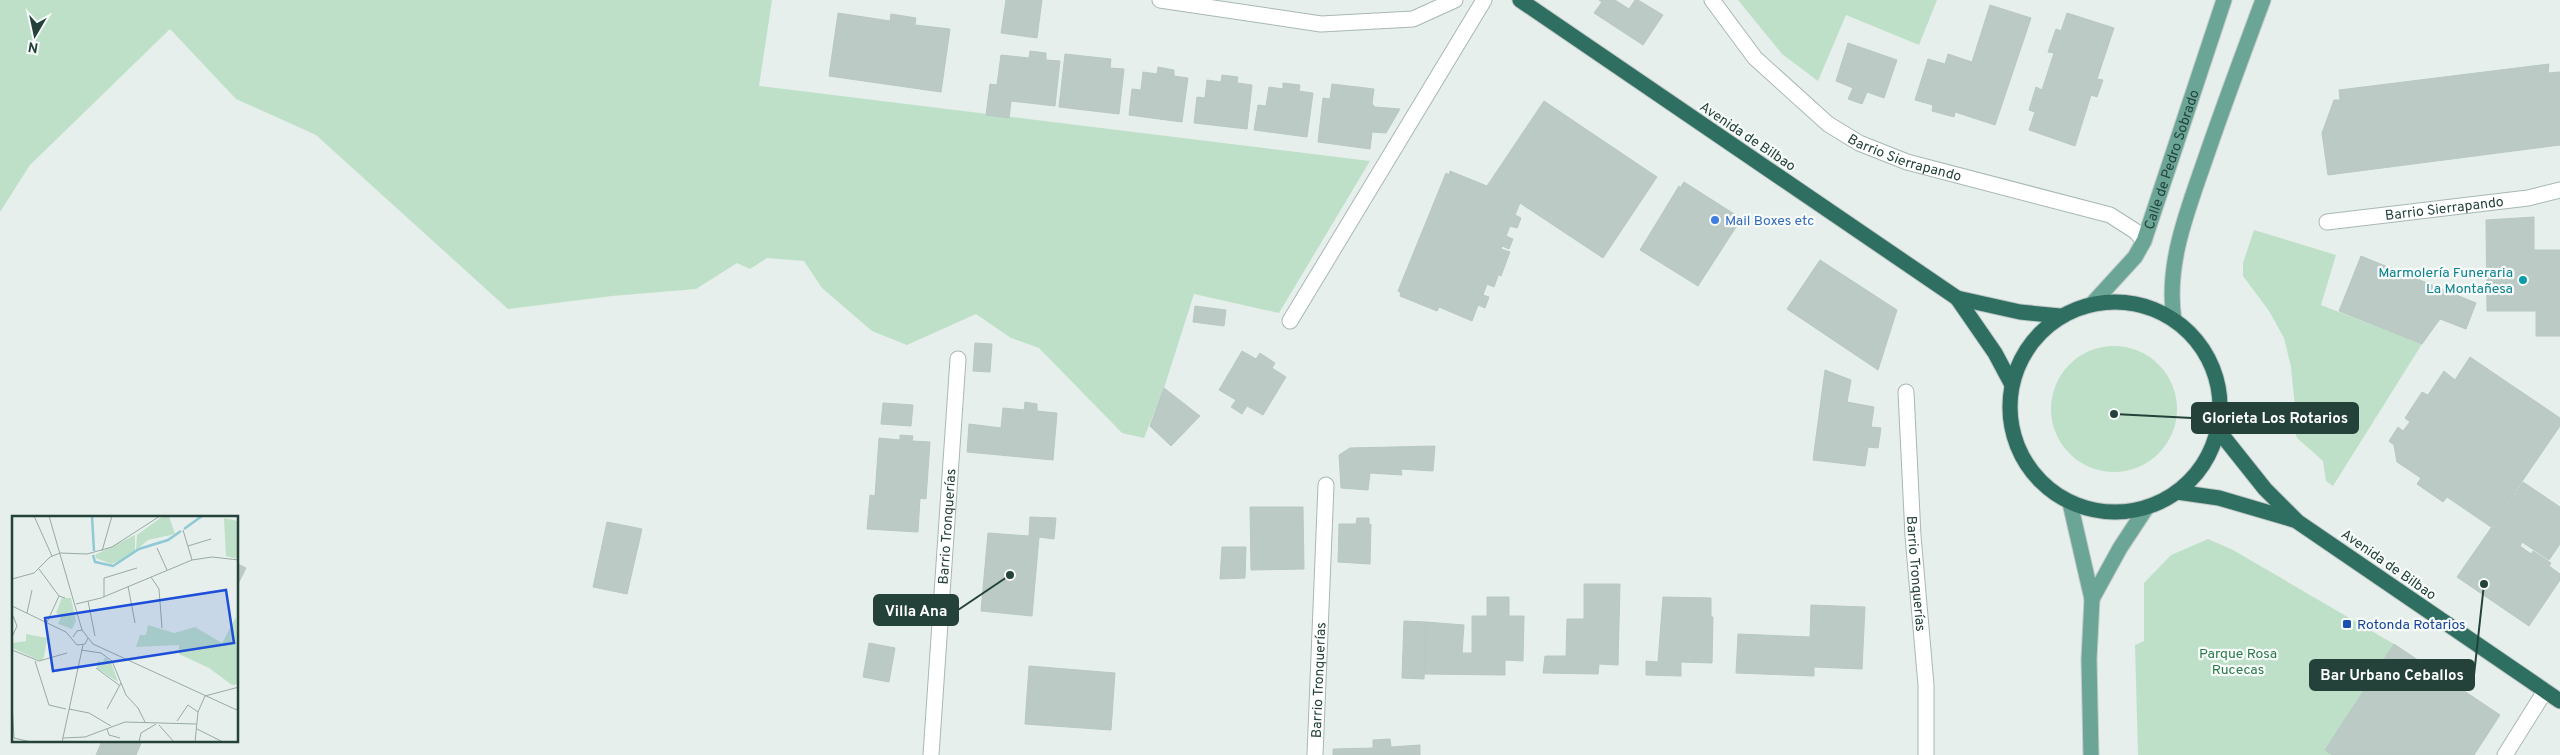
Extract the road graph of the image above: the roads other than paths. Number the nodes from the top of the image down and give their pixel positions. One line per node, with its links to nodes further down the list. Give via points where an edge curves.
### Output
1 (1160, 0): 2 (street, via 1321,24 1413,19)
2 (1455, 0)
3 (1484, 0): 14 (street)
4 (1520, 0): 11 (highway, Avenida de Bilbao)
5 (1712, 0): 10 (street, Barrio Sierrapando, via 1755,58 1828,124 1858,143 1907,162 2110,215)
6 (2224, 0): 10 (main road, Calle de Pedro Sobrado)
7 (2263, 0): 15 (main road, via 2182,231 2172,286)
8 (2560, 190): 9 (street, Barrio Sierrapando, via 2528,198)
9 (2326, 222)
10 (2144, 241): 12 (main road, Calle de Pedro Sobrado, via 2135,257)
11 (1957, 298): 13 (highway, Avenida de Bilbao, via 2020,312); 17 (highway, Avenida de Bilbao)
12 (2092, 304): 13 (highway); 15 (highway, via 2120,302 2149,308)
13 (2060, 316): 17 (highway, via 2038,334 2022,357)
14 (1290, 320)
15 (2174, 320): 19 (highway, via 2197,342 2212,368 2220,399)
16 (958, 359): 28 (street, Barrio Tronquerías)
17 (2012, 383): 22 (highway, via 2009,419 2020,453 2041,482)
18 (1906, 392): 30 (street, Barrio Tronquerías, via 1913,536 1926,686)
19 (2218, 430): 21 (highway, via 2196,475); 24 (highway, Avenida de Bilbao)
20 (1326, 485): 29 (street, Barrio Tronquerías)
21 (2177, 492): 23 (highway); 24 (highway, Avenida de Bilbao, via 2219,498)
22 (2070, 502): 23 (highway, via 2095,511 2122,512); 25 (main road)
23 (2147, 507): 25 (main road)
24 (2298, 522): 26 (highway, Avenida de Bilbao)
25 (2092, 598): 31 (main road, via 2089,659)
26 (2546, 691): 27 (highway, Avenida de Bilbao); 32 (street)
27 (2560, 701)
28 (931, 755)
29 (1315, 755)
30 (1926, 755)
31 (2091, 755)
32 (2505, 755)

